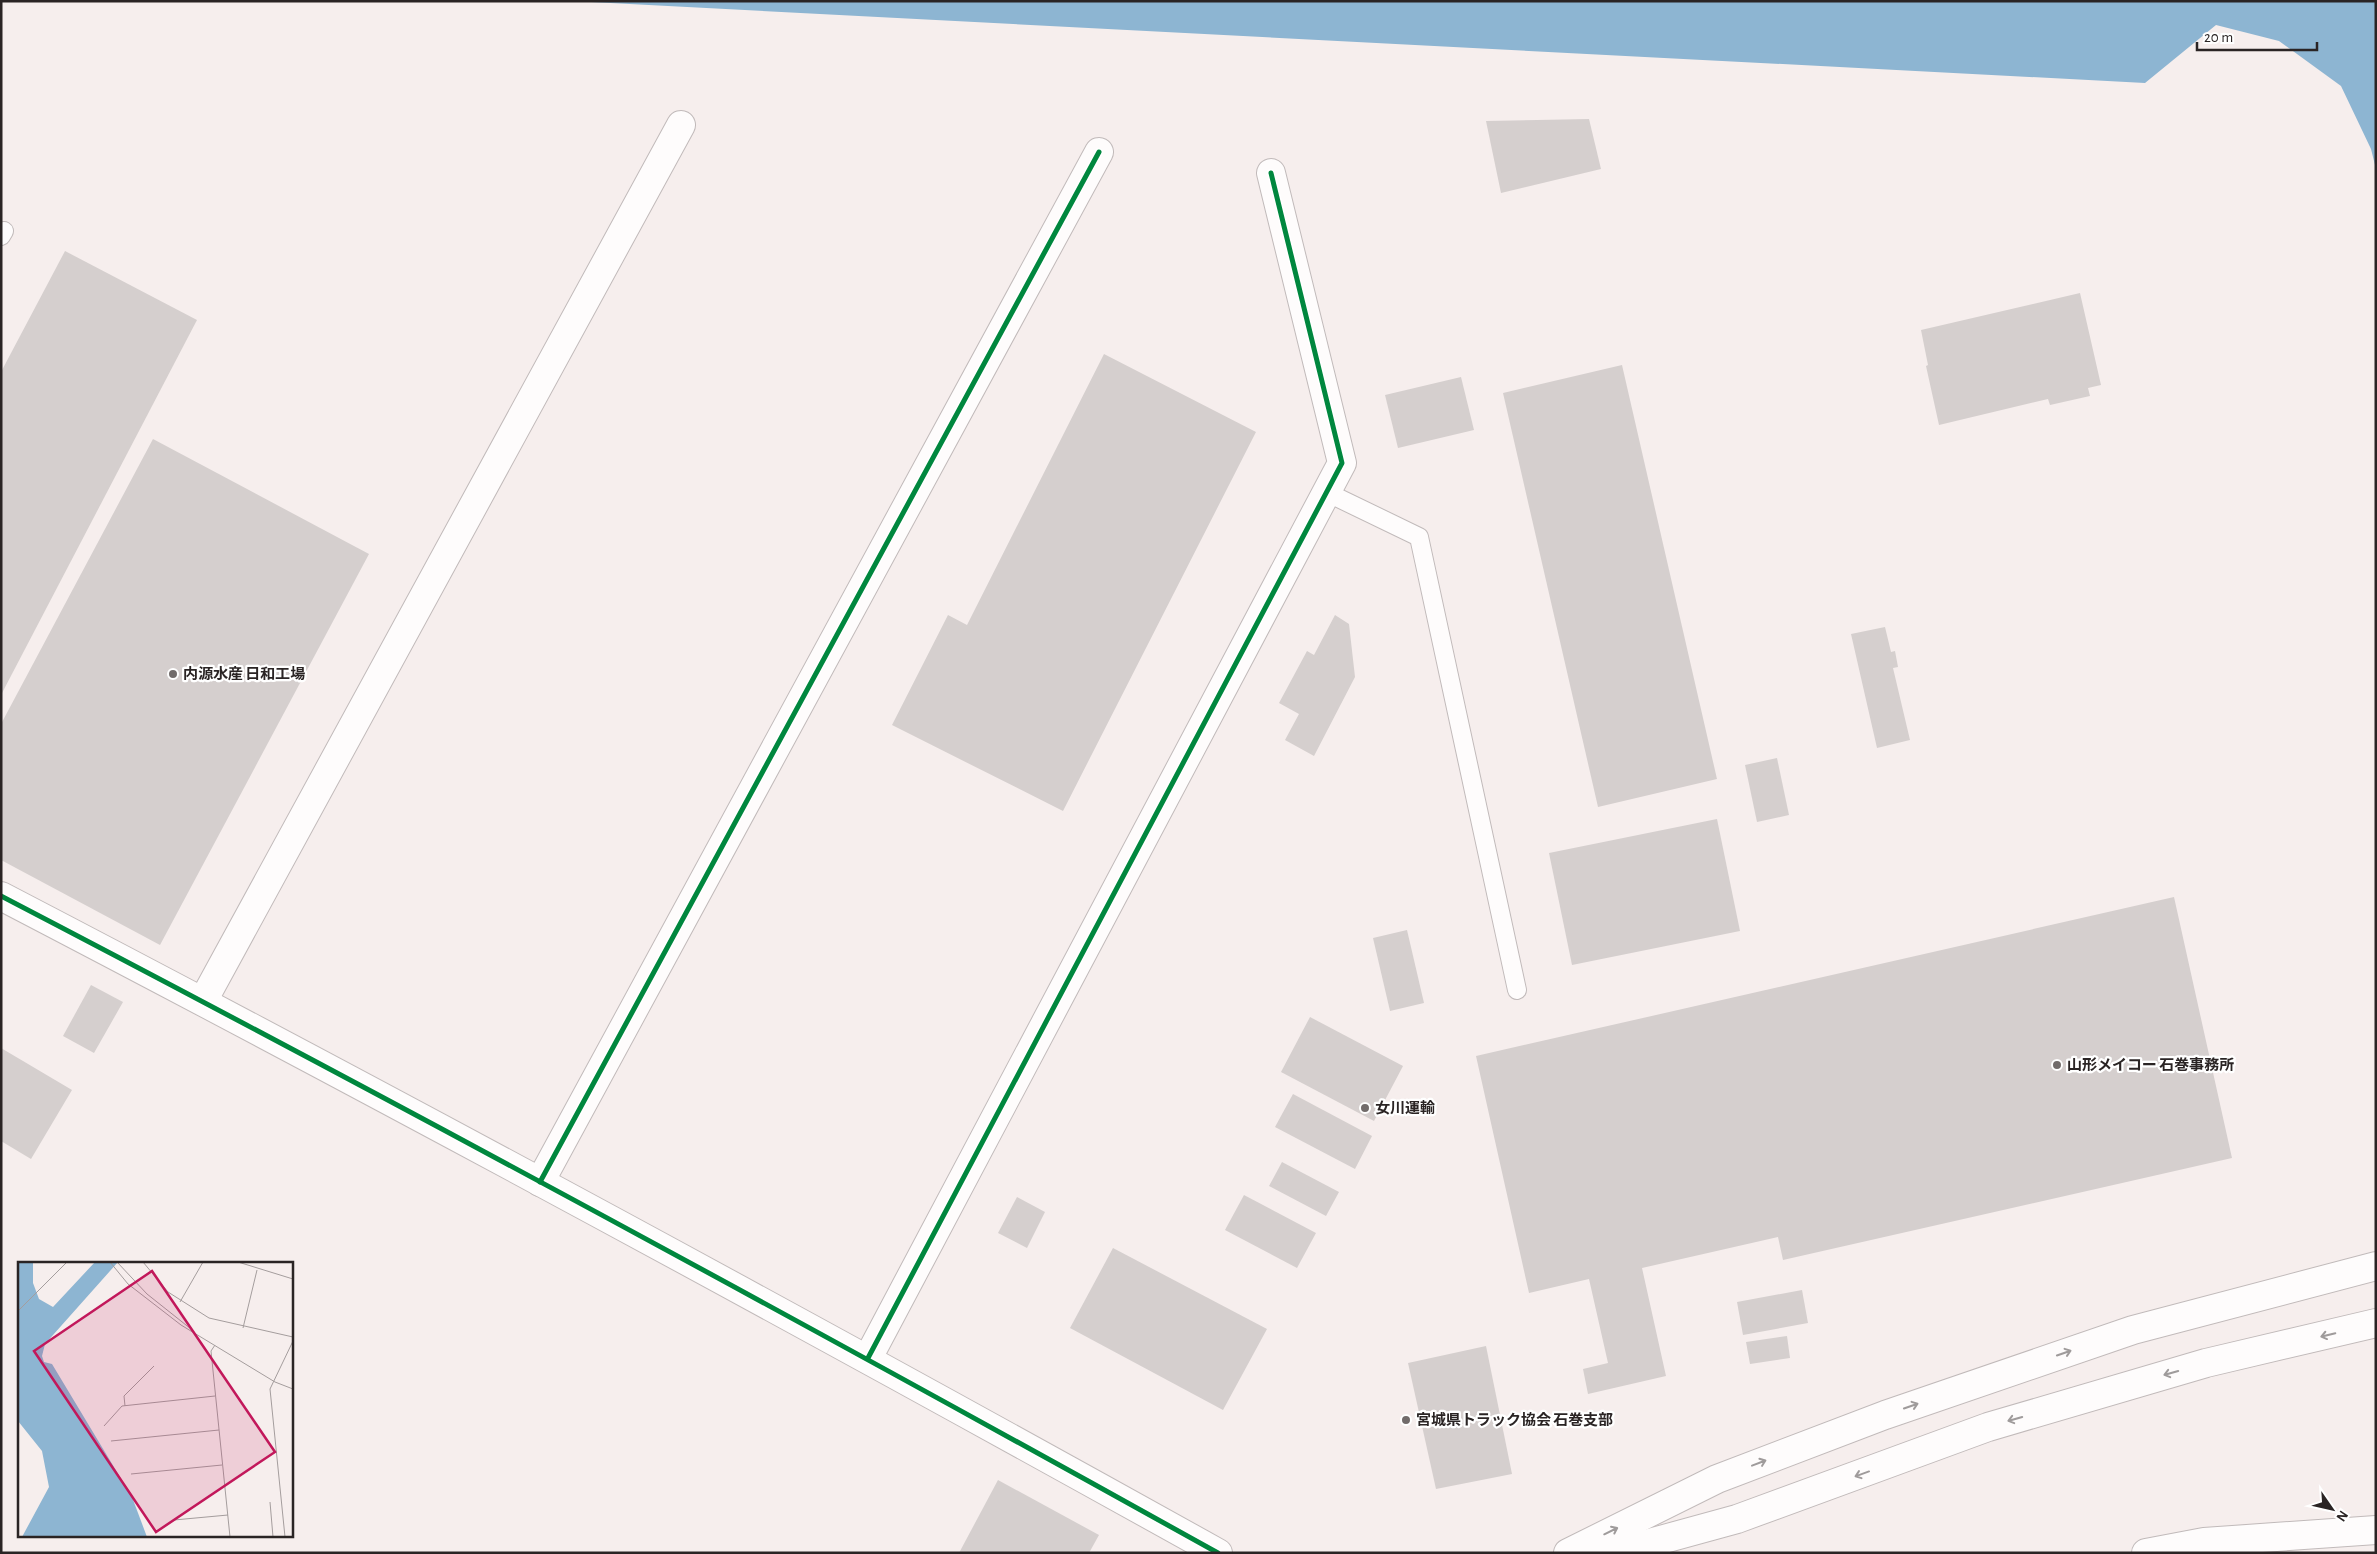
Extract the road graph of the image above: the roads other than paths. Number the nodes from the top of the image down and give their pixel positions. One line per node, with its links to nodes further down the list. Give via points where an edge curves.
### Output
1 (681, 126): 7 (street)
2 (1099, 152): 8 (street)
3 (1271, 174): 4 (street, via 1342,463)
4 (1326, 492): 6 (lane, via 1419,537); 11 (street)
5 (1, 896): 7 (street)
6 (1517, 990)
7 (203, 1001): 8 (street)
8 (540, 1182): 11 (street)
9 (2376, 1266): 14 (street, one-way to 9, via 1717,1479 1885,1415 2133,1330)
10 (2376, 1324): 15 (street, one-way to 15, via 2206,1363 1988,1427 1737,1519)
11 (868, 1358): 13 (street)
12 (2376, 1530): 16 (street, via 2204,1542)
13 (1218, 1553)
14 (1568, 1553)
15 (1613, 1553)
16 (2146, 1553)

